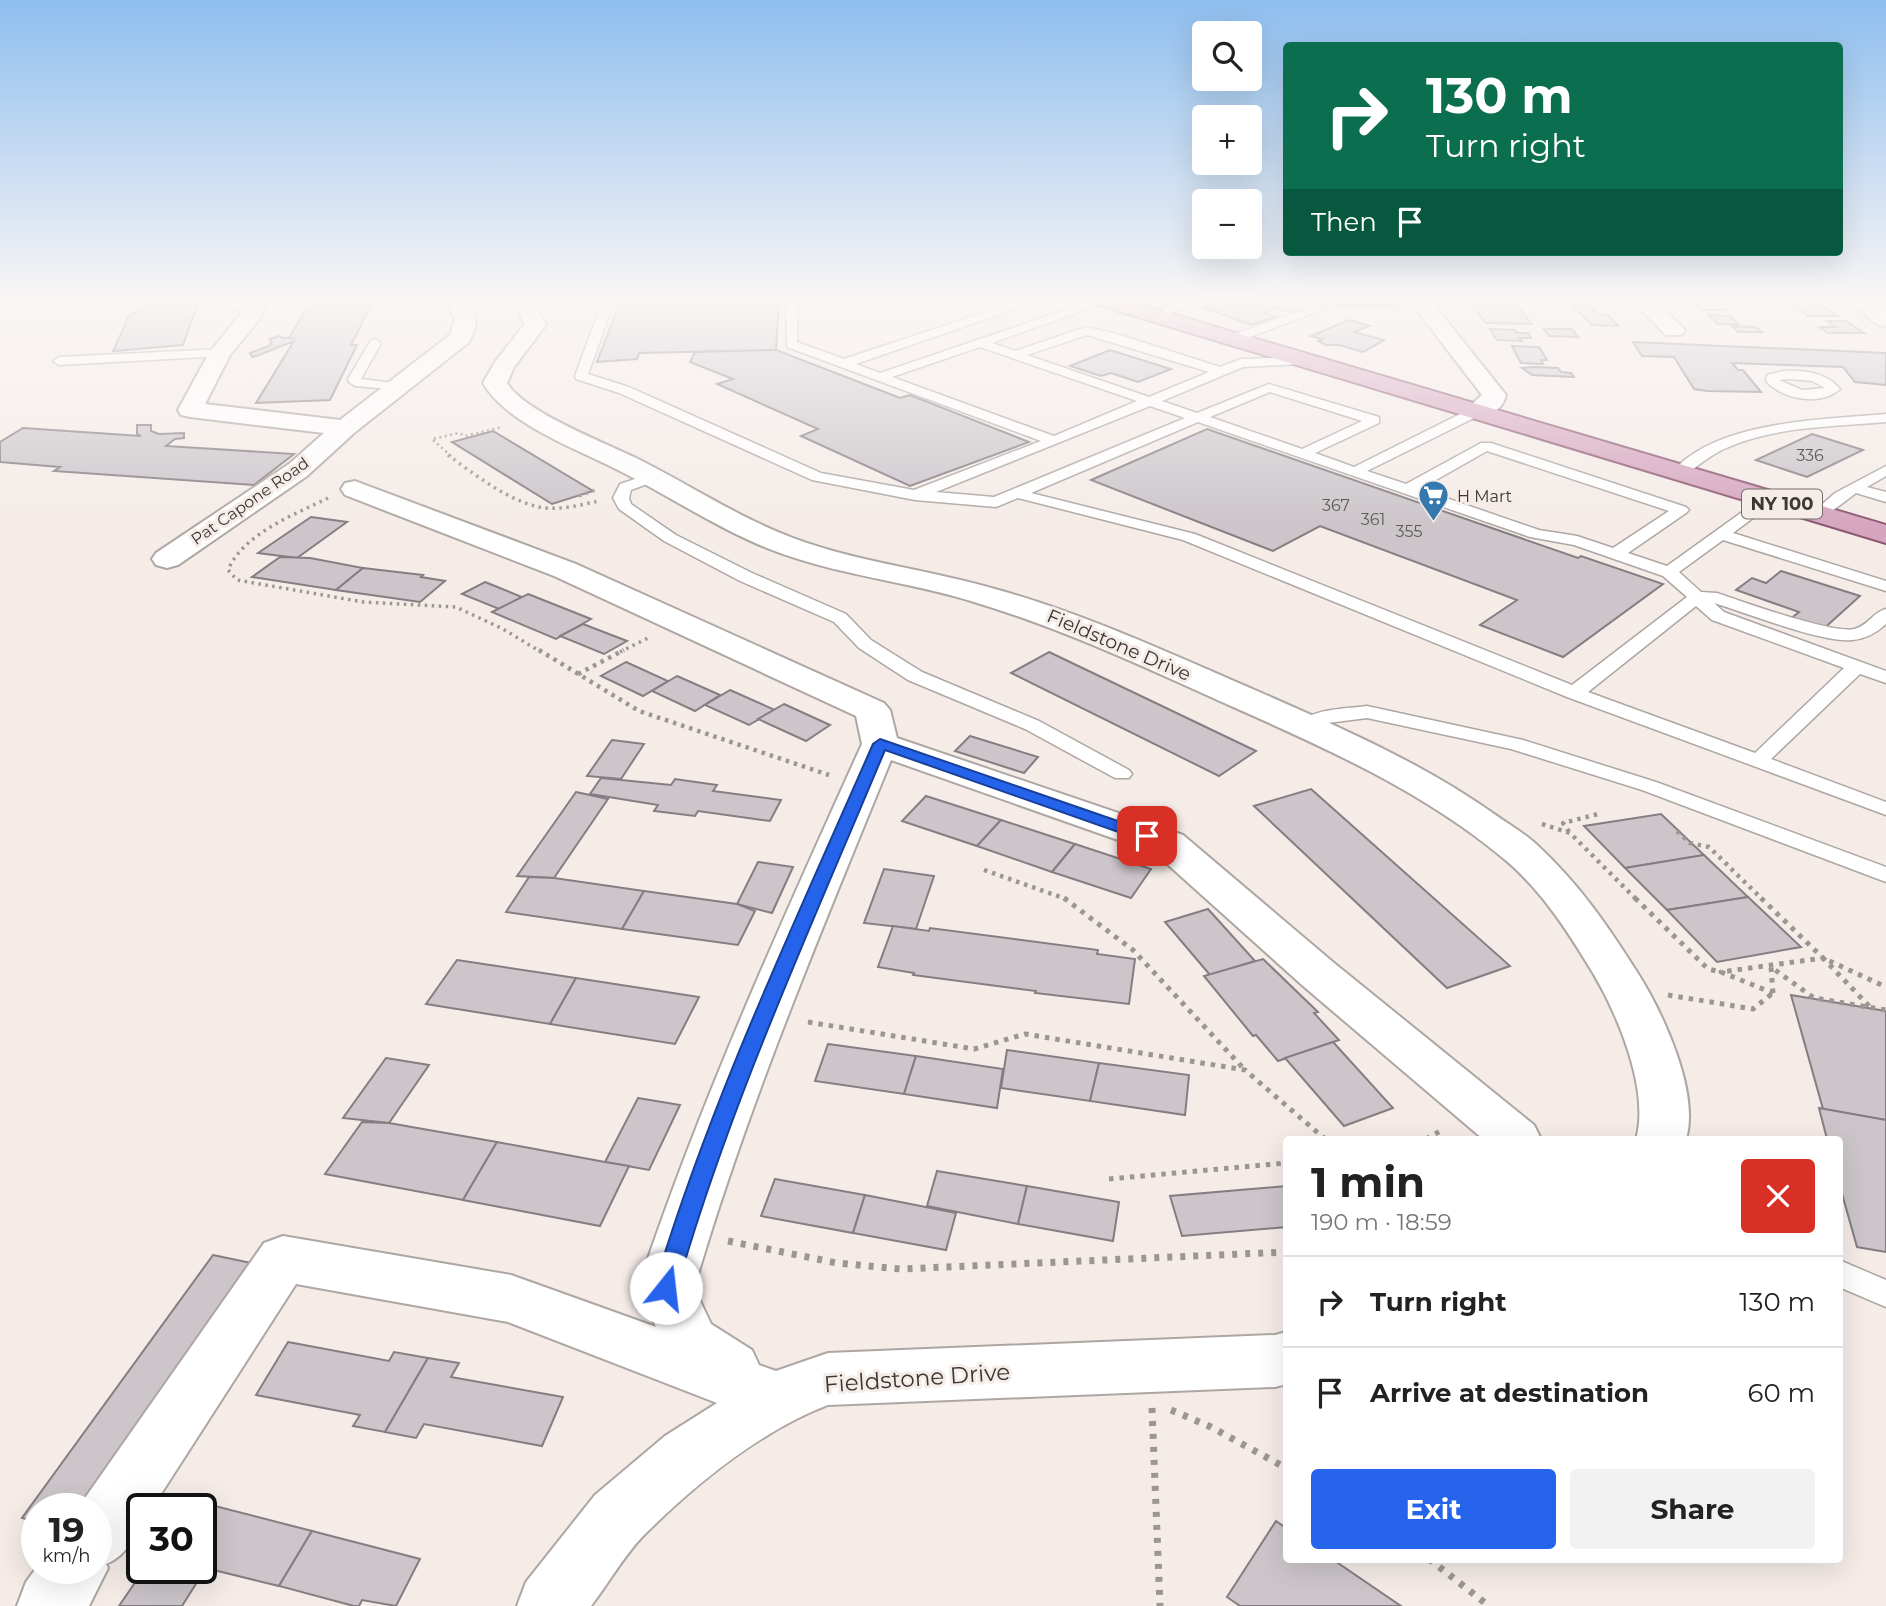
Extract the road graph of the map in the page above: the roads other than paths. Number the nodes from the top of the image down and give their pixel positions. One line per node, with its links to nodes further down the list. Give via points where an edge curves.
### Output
1 (208, 375): 18 (street, via 190,410)
2 (356, 375): 13 (lane, via 355,382)
3 (412, 375): 13 (street, Pat Capone Road)
4 (498, 375): 24 (street, Fieldstone Drive, via 495,383 502,396 526,412)
5 (581, 375): 29 (lane, via 817,477)
6 (874, 375): 12 (lane)
7 (886, 375): 12 (lane)
8 (1073, 375): 14 (lane)
9 (1211, 375): 14 (lane)
10 (1351, 375): 15 (main road, NY 100)
11 (1478, 375): 15 (street, via 1494,395 1493,401)
12 (880, 377): 19 (lane)
13 (397, 387): 18 (street, Pat Capone Road)
14 (1146, 400): 16 (lane); 19 (lane)
15 (1475, 412): 22 (lane); 23 (main road, NY 100)
16 (1198, 418): 20 (lane); 20 (lane, via 1269,388 1374,420); 28 (lane)
17 (1886, 418): 23 (lane, via 1755,435 1722,445)
18 (345, 428): 36 (street, Pat Capone Road, via 298,470)
19 (1054, 441): 29 (lane)
20 (1303, 454): 22 (lane)
21 (1886, 470): 25 (lane)
22 (1354, 472): 27 (lane)
23 (1678, 473): 31 (main road, NY 100)
24 (653, 477): 44 (street, Fieldstone Drive, via 783,544 833,561 1027,608 1096,633); 47 (lane, via 625,487 621,498 624,506 670,538 840,618 865,644 915,676 1032,725)
25 (1854, 488): 30 (lane); 32 (lane)
26 (355, 489): 45 (street, via 565,570 829,688 872,710)
27 (1406, 490): 35 (lane, via 1536,534); 35 (lane, via 1486,446 1681,510)
28 (1018, 494): 29 (lane, via 996,502); 43 (lane, via 1189,537)
29 (915, 495)
30 (1886, 497)
31 (1768, 500): 32 (main road, NY 100); 33 (lane)
32 (1818, 515): 34 (main road, NY 100)
33 (1720, 534): 37 (lane); 38 (lane)
34 (1886, 534)
35 (1615, 554): 37 (lane)
36 (167, 559)
37 (1669, 572): 39 (lane)
38 (1886, 586)
39 (1698, 597): 40 (lane, via 1836,635 1867,633); 41 (lane, via 1718,616); 43 (lane)
40 (1886, 614)
41 (1858, 664): 42 (lane); 46 (lane)
42 (1886, 677)
43 (1574, 693): 46 (lane)
44 (1306, 726): 49 (lane, via 1325,718 1367,712 1516,744 1649,786); 51 (street, Fieldstone Drive, via 1438,792 1520,851 1580,916 1636,1005 1659,1073)
45 (880, 744): 50 (street, via 1170,844); 55 (street, via 764,1016 684,1226 666,1288 691,1342)
46 (1758, 761): 48 (lane)
47 (1122, 774)
48 (1886, 809)
49 (1886, 875)
50 (1512, 1136)
51 (1662, 1136)
52 (1843, 1275): 53 (lane)
53 (1886, 1294)
54 (1283, 1359): 55 (street, Fieldstone Drive, via 828,1379)
55 (776, 1398): 56 (street, via 511,1299 283,1259); 59 (street, Fieldstone Drive, via 687,1456 618,1517)
56 (112, 1513)
57 (64, 1584): 58 (street)
58 (50, 1606)
59 (550, 1606)

